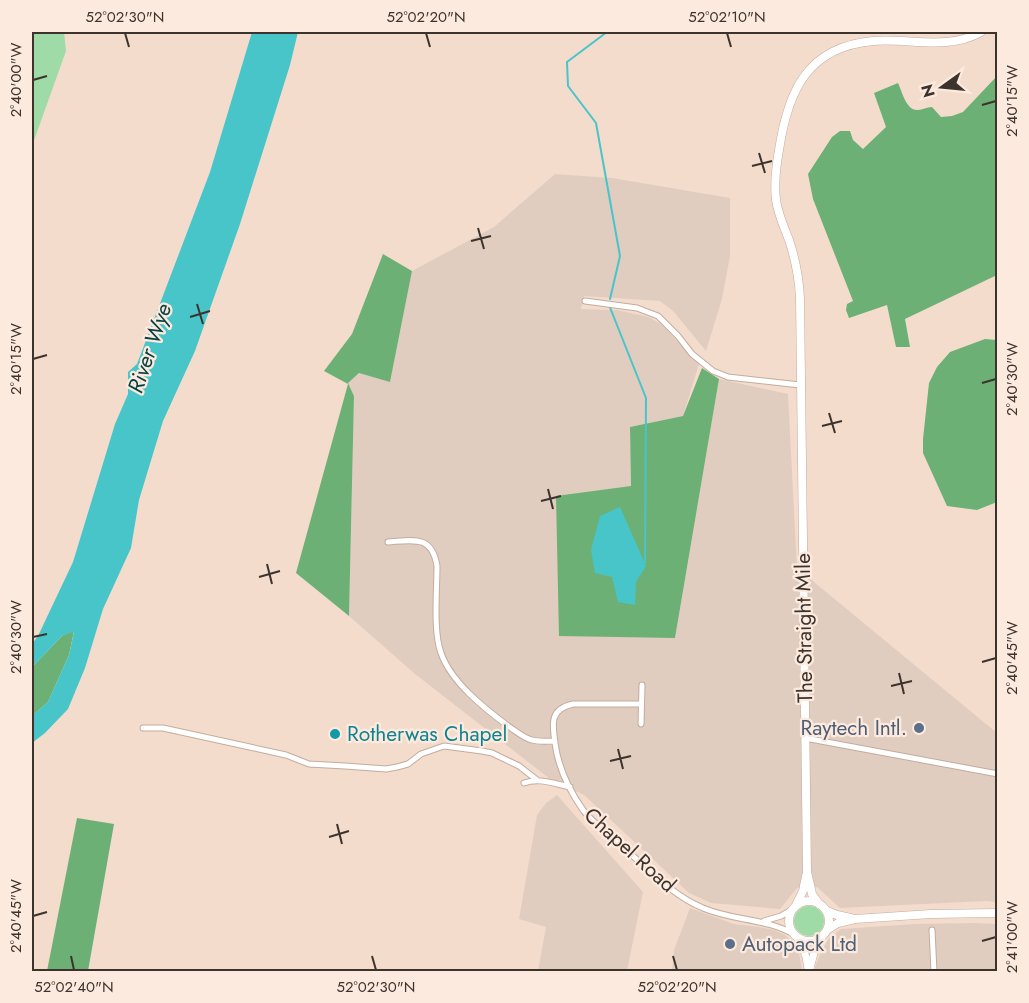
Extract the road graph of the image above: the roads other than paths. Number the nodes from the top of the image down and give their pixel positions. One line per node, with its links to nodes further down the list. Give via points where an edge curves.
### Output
1 (981, 32): 3 (main road, The Straight Mile, via 949,42 888,40 839,48 813,64 796,88 784,122 775,186 799,287)
2 (585, 301): 3 (street, via 637,308 658,316 692,354 713,371 728,377)
3 (800, 385): 9 (main road, The Straight Mile)
4 (388, 542): 10 (street, via 422,542 435,555 440,652 454,676 483,706 523,737)
5 (642, 685): 6 (street)
6 (641, 704): 7 (street); 10 (street, Chapel Road, via 562,706 554,717)
7 (641, 724)
8 (143, 728): 12 (street, via 164,728 286,755 309,764 386,769 408,764 421,754 444,746 454,747 492,753)
9 (806, 738): 11 (street); 15 (main road, The Straight Mile)
10 (555, 741): 14 (street, Chapel Road)
11 (998, 774)
12 (537, 780): 13 (street); 14 (street)
13 (524, 783)
14 (570, 788): 21 (street, Chapel Road, via 598,825 690,902 721,915)
15 (807, 872): 16 (main road, The Straight Mile); 17 (main road, The Straight Mile)
16 (819, 904): 17 (main road, via 809,901); 18 (main road)
17 (794, 908): 21 (street, Chapel Road); 24 (main road, via 789,921)
18 (827, 911): 20 (main road); 22 (main road)
19 (998, 913): 20 (main road)
20 (855, 919): 22 (main road)
21 (759, 921): 24 (street, Chapel Road)
22 (827, 930): 25 (main road)
23 (932, 930): 27 (street)
24 (797, 937): 25 (main road, via 806,941); 26 (street)
25 (821, 938): 26 (street)
26 (809, 972)
27 (934, 972)

